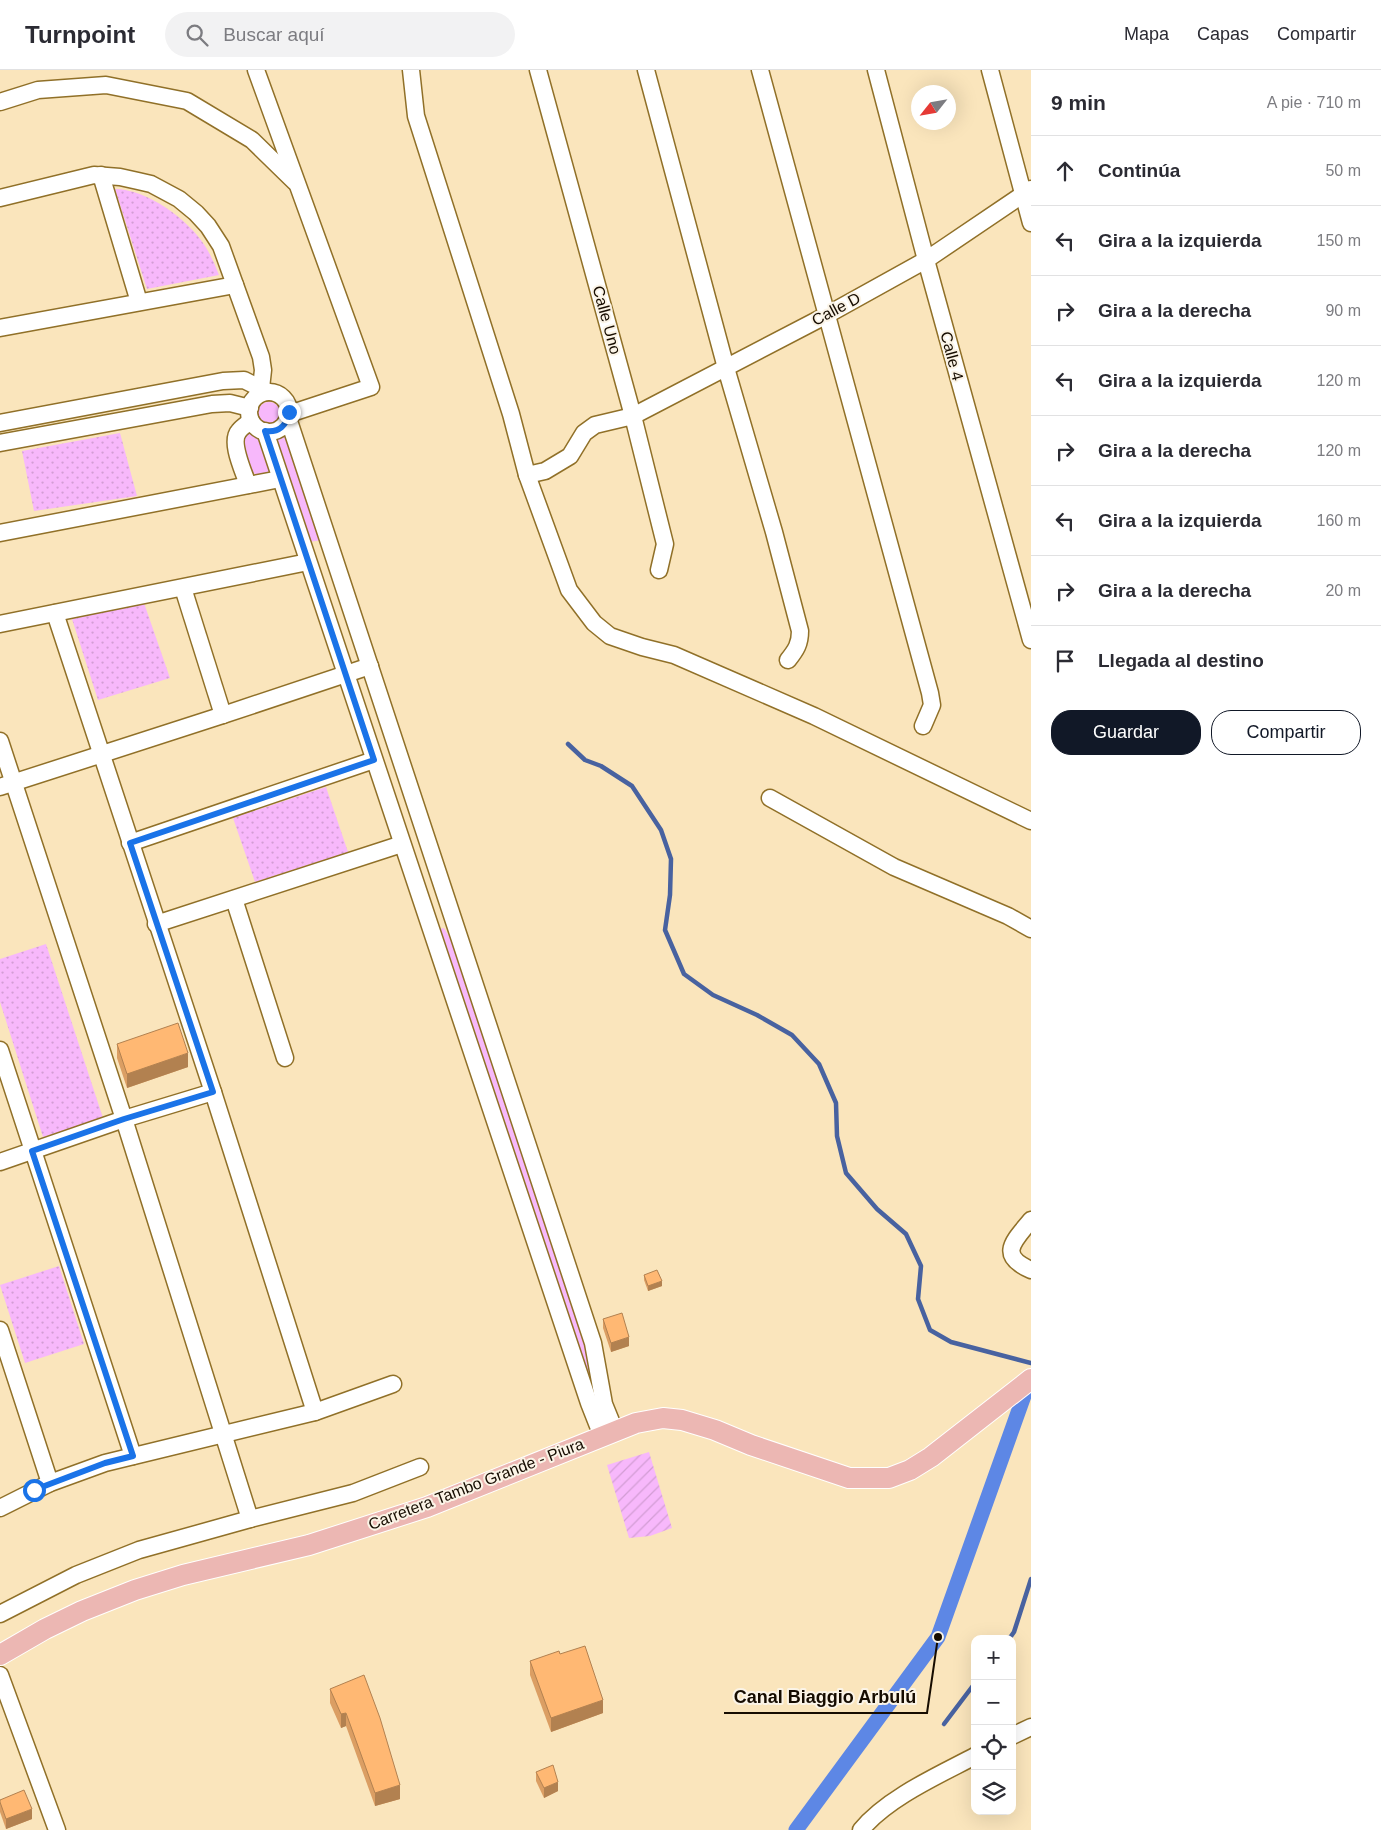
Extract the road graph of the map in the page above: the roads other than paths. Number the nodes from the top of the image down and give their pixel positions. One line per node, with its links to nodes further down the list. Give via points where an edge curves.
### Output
1 (256, 70): 10 (street)
2 (411, 70): 27 (street, via 416,116 511,414)
3 (538, 70): 23 (street, Calle Uno)
4 (646, 70): 19 (street)
5 (760, 70): 17 (street)
6 (876, 70): 14 (street, Calle 4)
7 (990, 70): 11 (street)
8 (0, 102): 10 (street, via 38,90 106,85 187,101 252,140)
9 (101, 176): 12 (street); 15 (street, via 151,184 179,199 208,226 220,246); 16 (street)
10 (298, 185): 22 (street, via 371,387)
11 (1027, 191): 13 (street); 14 (street, Calle D)
12 (0, 198)
13 (1031, 223)
14 (926, 260): 17 (street, Calle D); 36 (street, Calle 4)
15 (235, 285): 16 (street); 20 (street, via 261,357)
16 (139, 302): 18 (street)
17 (825, 316): 19 (street, Calle D); 41 (street, via 930,693 932,705)
18 (0, 328)
19 (726, 368): 23 (street, Calle D); 37 (street, via 800,630 797,650)
20 (265, 390): 21 (street, via 256,396); 22 (street, via 275,392 285,400); 24 (street, via 244,380 223,381)
21 (251, 414): 25 (street, via 256,426); 26 (street, via 230,403 212,404); 29 (street, via 235,437 234,444)
22 (289, 416): 25 (street, via 280,428); 38 (street)
23 (633, 416): 27 (street, Calle D, via 595,424 584,433 570,456 545,471); 32 (street, Calle Uno, via 665,544)
24 (0, 423)
25 (265, 431): 28 (street)
26 (0, 442)
27 (527, 475): 47 (street, via 569,590 594,622 610,636 674,655 814,716)
28 (280, 479): 29 (street); 31 (street)
29 (248, 485): 30 (street)
30 (0, 533)
31 (308, 562): 33 (street); 39 (street)
32 (659, 570)
33 (183, 588): 34 (street); 40 (street)
34 (55, 613): 35 (street); 43 (street)
35 (0, 624)
36 (1031, 640)
37 (788, 660)
38 (370, 666): 39 (street); 66 (street, via 592,1343)
39 (345, 674): 40 (street); 44 (street)
40 (224, 715): 43 (street)
41 (923, 726)
42 (0, 741): 45 (street)
43 (101, 754): 45 (street); 48 (street)
44 (374, 760): 48 (street); 49 (street)
45 (7, 785): 56 (street)
46 (770, 798): 52 (street, via 894,867)
47 (1031, 821)
48 (130, 843): 51 (street)
49 (402, 844): 50 (street); 66 (street, via 589,1403)
50 (234, 899): 51 (street); 54 (street)
51 (156, 924): 55 (street)
52 (1031, 929)
53 (0, 1050): 57 (street)
54 (285, 1058)
55 (213, 1092): 56 (street); 64 (street)
56 (124, 1119): 57 (street); 65 (street)
57 (32, 1151): 58 (street); 67 (street)
58 (0, 1162)
59 (1031, 1220): 60 (street, via 1011,1249 1015,1261)
60 (1031, 1270)
61 (0, 1330): 69 (street)
62 (1031, 1379): 66 (main road, Carretera Tambo Grande - Piura, via 951,1442 910,1470 889,1478 849,1478 682,1420 663,1418)
63 (393, 1384): 64 (street)
64 (315, 1412): 65 (street)
65 (224, 1433): 67 (street); 71 (street)
66 (608, 1433): 73 (main road, Carretera Tambo Grande - Piura, via 427,1507 309,1545 134,1590 45,1628)
67 (133, 1456): 69 (street)
68 (420, 1467): 71 (street, via 353,1493)
69 (50, 1483): 70 (street)
70 (0, 1508)
71 (250, 1519): 72 (street, via 108,1561)
72 (0, 1614)
73 (0, 1655)
74 (0, 1675): 78 (street)
75 (1031, 1728): 76 (street)
76 (1016, 1734)
77 (971, 1758): 79 (street, via 890,1805)
78 (57, 1830)
79 (862, 1830)

